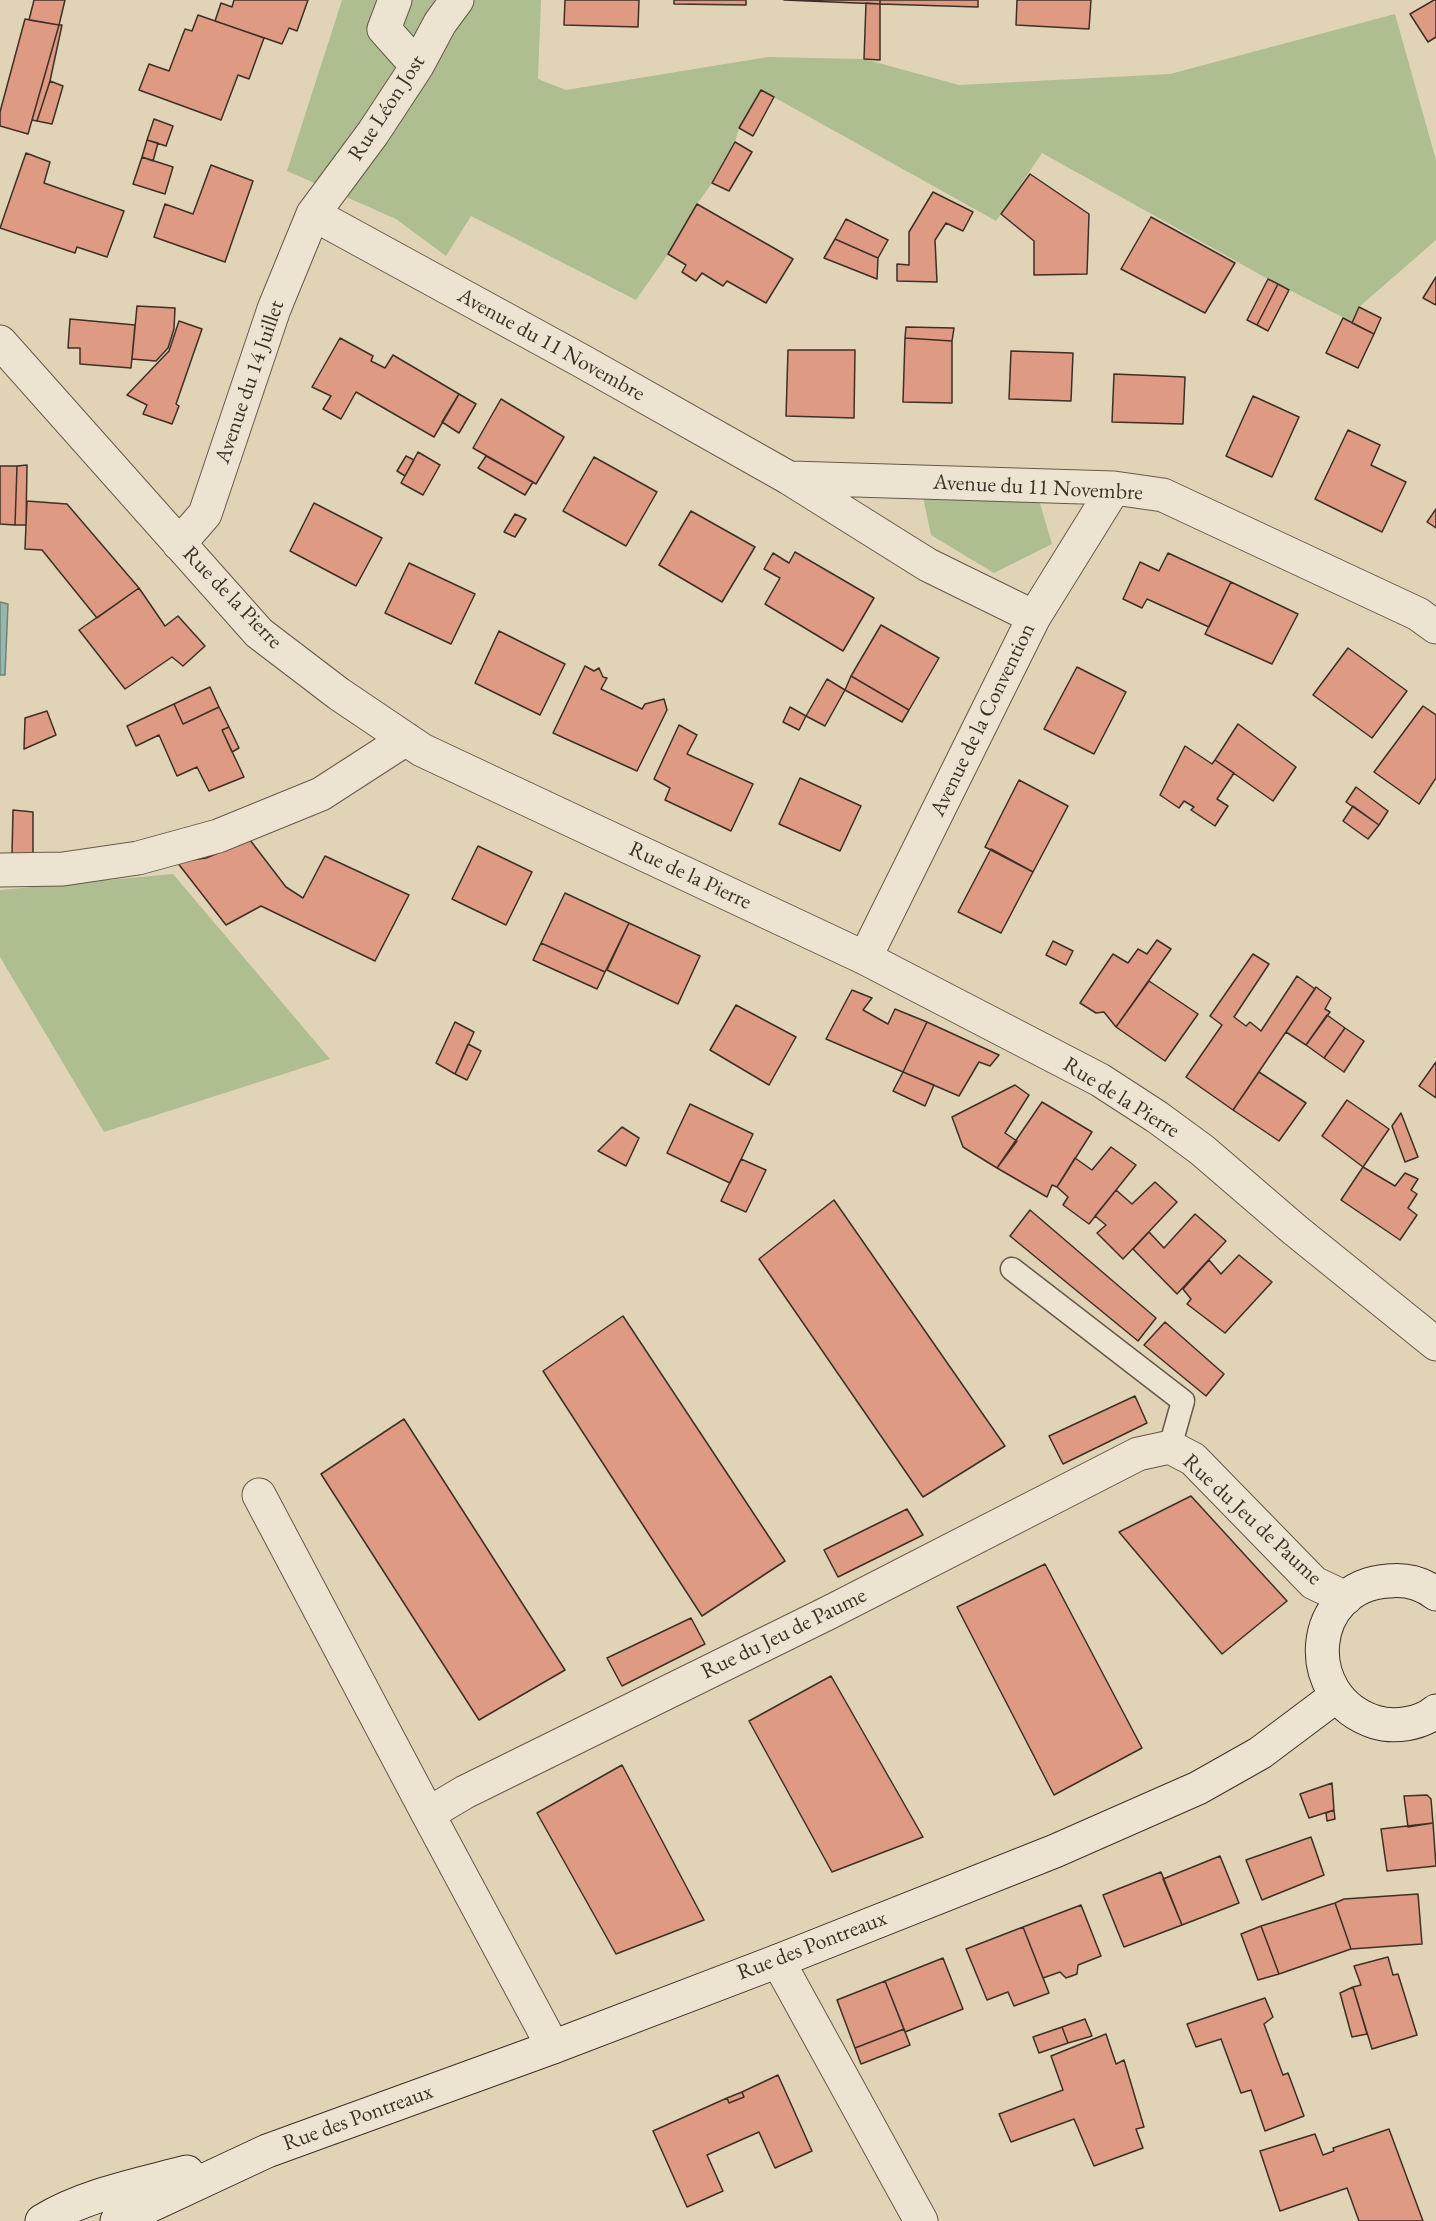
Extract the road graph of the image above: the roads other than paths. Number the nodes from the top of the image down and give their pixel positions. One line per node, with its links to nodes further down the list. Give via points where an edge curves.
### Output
1 (395, 0): 3 (street, via 384,29)
2 (457, 0): 3 (street, Rue Léon Jost)
3 (417, 66): 4 (street, Rue Léon Jost)
4 (313, 214): 6 (street, Avenue du 11 Novembre); 8 (street, Avenue du 14 Juillet, via 274,309 205,514)
5 (0, 342): 8 (street, Rue de la Pierre)
6 (789, 478): 7 (street, Avenue du 11 Novembre); 9 (street, Avenue du 11 Novembre, via 928,565)
7 (1114, 488): 9 (street, Avenue de la Convention); 10 (street, Avenue du 11 Novembre, via 1163,495 1418,614)
8 (179, 544): 11 (street, Rue de la Pierre, via 259,633)
9 (1034, 617): 13 (street, Avenue de la Convention)
10 (1436, 627)
11 (406, 739): 12 (street, via 321,794 219,836 138,858 63,869); 13 (street, Rue de la Pierre, via 422,750)
12 (0, 870)
13 (865, 958): 15 (street, Rue de la Pierre, via 1100,1080 1157,1117)
14 (1012, 1269): 16 (lane, via 1184,1401)
15 (1436, 1344)
16 (1170, 1447): 19 (street, Rue du Jeu de Paume, via 1193,1459 1314,1583); 22 (street, Rue du Jeu de Paume, via 1138,1454)
17 (259, 1495): 22 (street)
18 (1435, 1591): 19 (street, via 1417,1583 1379,1581)
19 (1346, 1598): 20 (street, via 1329,1619 1321,1645 1324,1672)
20 (1336, 1696): 21 (street, via 1363,1718 1380,1724); 23 (street, Rue des Pontreaux, via 1260,1753 1198,1788 1055,1851)
21 (1434, 1719)
22 (428, 1814): 24 (street)
23 (778, 1961): 24 (street, Rue des Pontreaux); 28 (street)
24 (554, 2047): 25 (street, Rue des Pontreaux)
25 (267, 2151): 26 (street, Rue des Pontreaux, via 105,2194 60,2210); 27 (street, Rue des Pontreaux)
26 (42, 2221)
27 (117, 2221)
28 (921, 2221)

